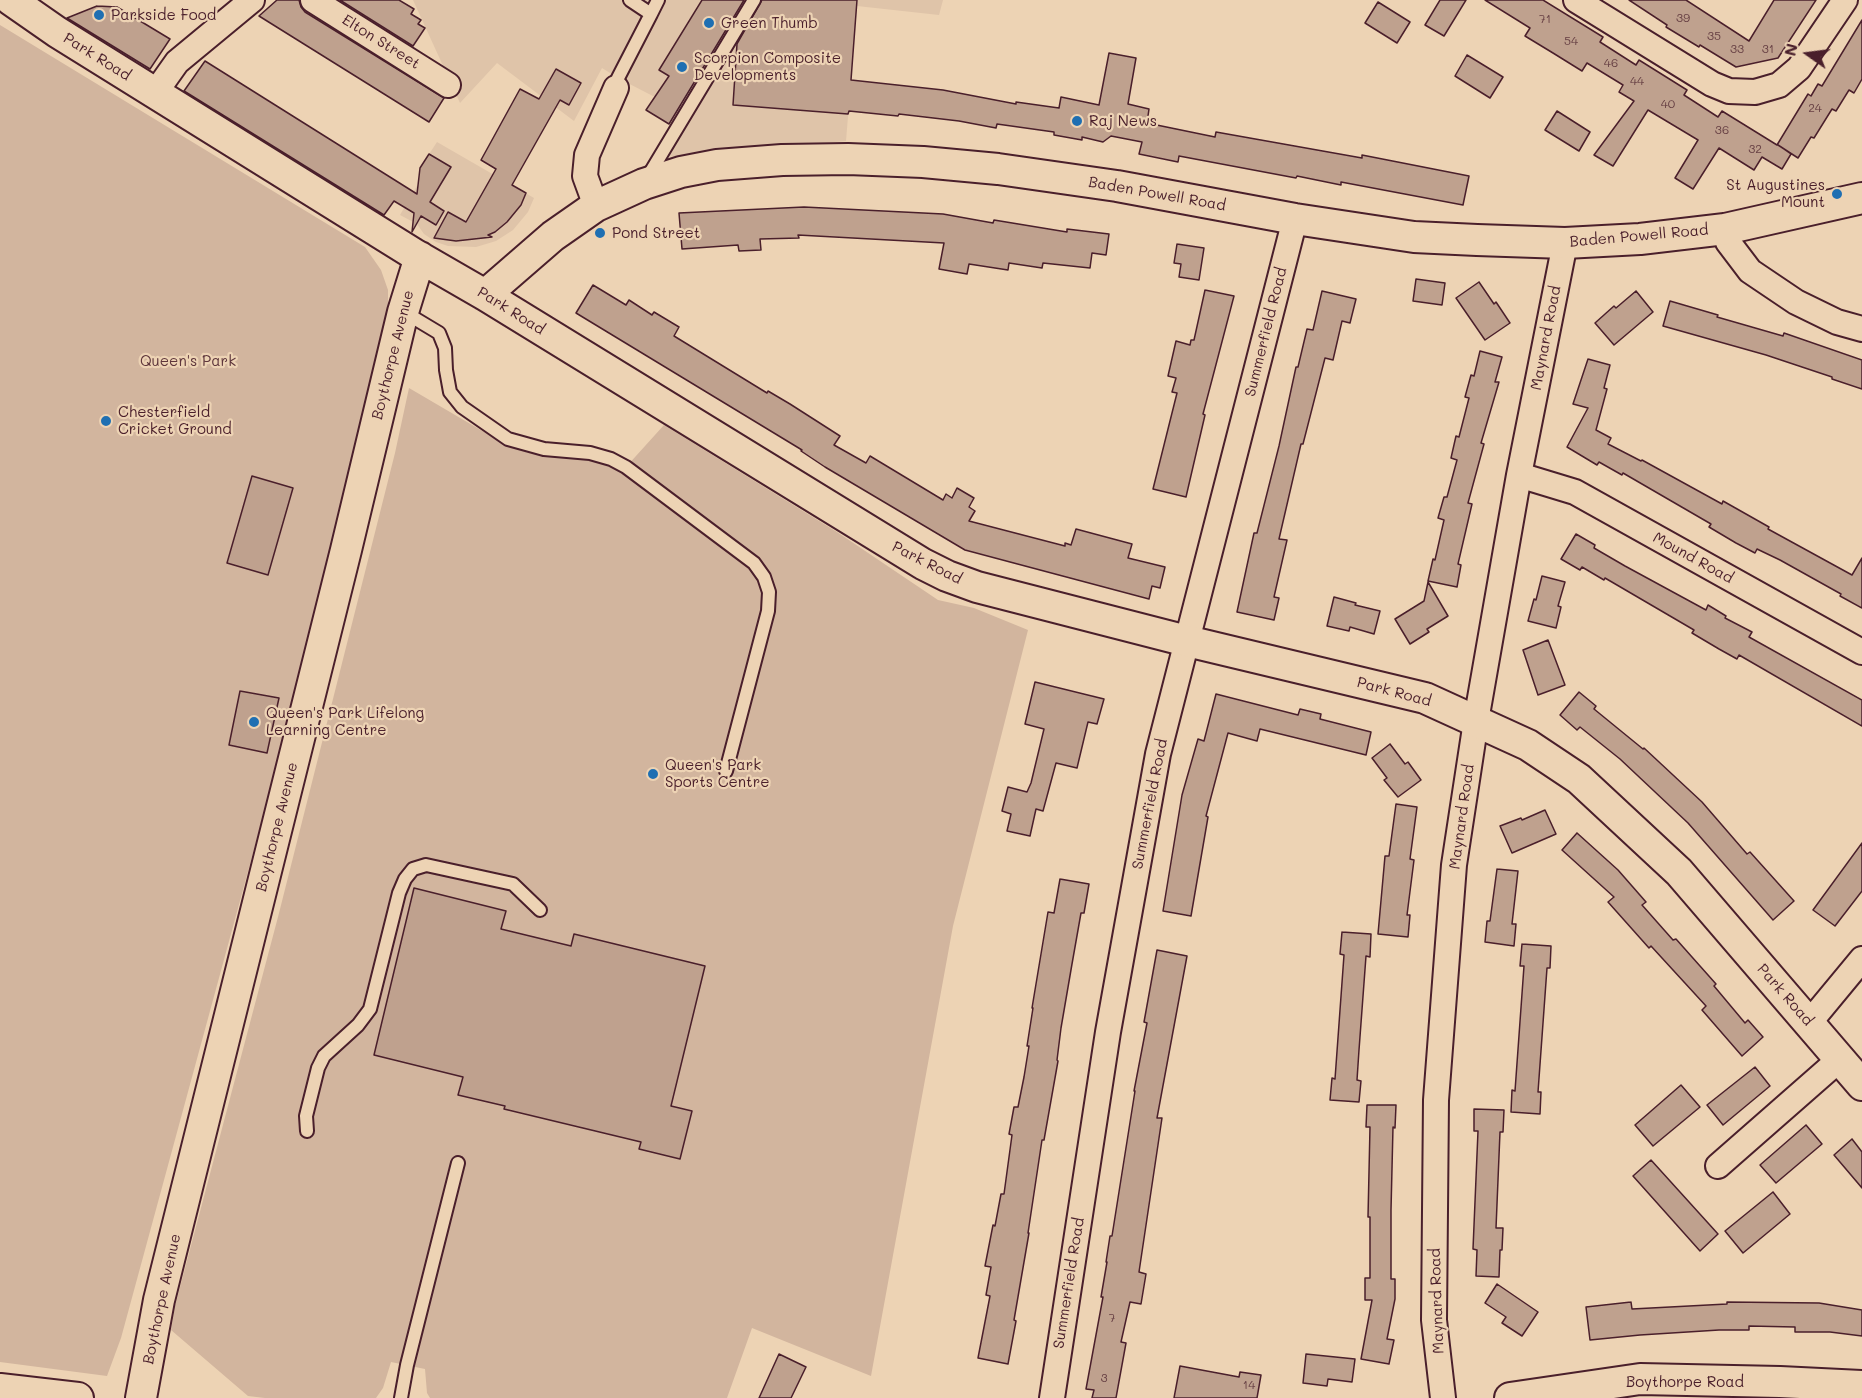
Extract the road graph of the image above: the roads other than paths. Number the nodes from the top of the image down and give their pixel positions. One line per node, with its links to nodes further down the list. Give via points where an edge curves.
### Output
1 (11, 0): 14 (street, Park Road)
2 (252, 0): 14 (street, via 177,62)
3 (313, 0): 12 (street, Elton Street)
4 (630, 0): 11 (lane)
5 (658, 0): 11 (lane)
6 (754, 0): 15 (lane)
7 (1845, 0): 9 (street, via 1798,68 1779,85 1755,92 1730,91 1712,84)
8 (1858, 0): 10 (street)
9 (1581, 1)
10 (1862, 3)
11 (651, 14): 13 (lane)
12 (448, 85)
13 (616, 88): 17 (street, via 587,154 585,176)
14 (155, 93): 21 (street, Park Road)
15 (644, 184): 17 (street, Baden Powell Road); 18 (street, Baden Powell Road, via 681,172 728,164 793,160 923,162 1117,186)
16 (1862, 198): 19 (street, Baden Powell Road)
17 (596, 206): 22 (street, Baden Powell Road, via 553,236)
18 (1295, 219): 20 (street, Baden Powell Road, via 1414,237); 26 (street, Summerfield Road)
19 (1725, 229): 20 (street, Baden Powell Road); 24 (street, via 1728,242 1750,272 1796,302)
20 (1565, 243): 25 (street, Maynard Road)
21 (420, 256): 22 (street, Park Road); 23 (street, Boythorpe Avenue)
22 (485, 295): 26 (street, Park Road, via 947,576)
23 (403, 312): 29 (lane, via 439,333 445,348 450,392 462,407 508,439 611,459 754,563 764,577 769,592 768,611); 41 (street, Boythorpe Avenue, via 159,1300)
24 (1862, 329)
25 (1519, 475): 27 (street, Mound Road, via 1575,492); 28 (street, Maynard Road)
26 (1187, 641): 28 (street, Park Road, via 1425,698); 43 (street, Summerfield Road, via 1158,754 1108,1032)
27 (1862, 652)
28 (1476, 721): 32 (street, Park Road, via 1537,751 1579,779 1679,872); 44 (street, Maynard Road, via 1454,865 1436,1100 1434,1320)
29 (726, 771)
30 (540, 910): 35 (lane, via 513,884 426,864 413,869 399,893 370,1009 324,1056 318,1068 306,1116)
31 (1862, 959): 32 (street)
32 (1809, 1023): 33 (street, Park Road)
33 (1840, 1059): 34 (street, Park Road); 37 (street)
34 (1862, 1084)
35 (307, 1131)
36 (458, 1163): 42 (lane)
37 (1718, 1166)
38 (1862, 1386): 45 (street, Boythorpe Road, via 1640,1379)
39 (0, 1389): 40 (street)
40 (78, 1398)
41 (141, 1398)
42 (401, 1398)
43 (1052, 1398)
44 (1443, 1398)
45 (1510, 1398)

